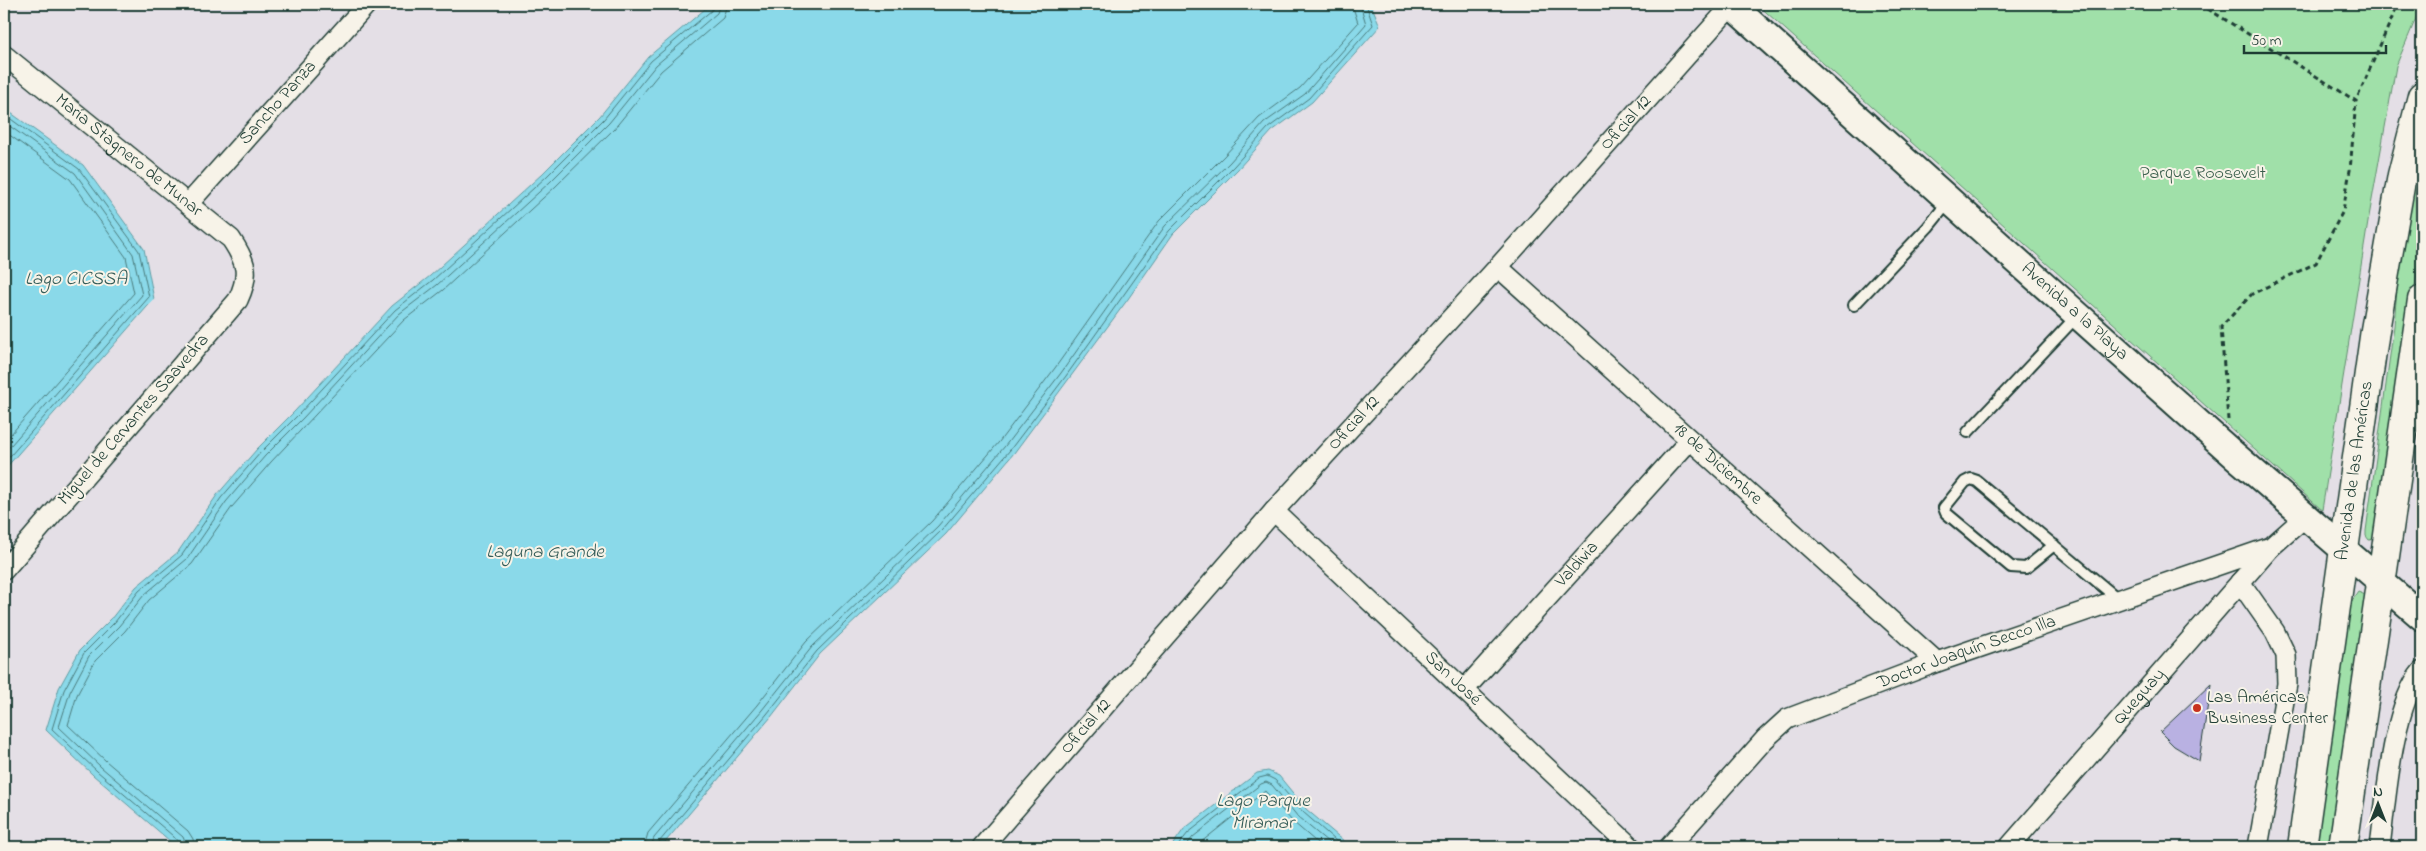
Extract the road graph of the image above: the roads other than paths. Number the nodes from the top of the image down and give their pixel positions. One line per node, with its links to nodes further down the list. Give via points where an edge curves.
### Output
1 (367, 4): 6 (street, Sancho Panza)
2 (1731, 4): 5 (street, Avenida a la Playa); 8 (street, Oficial 12)
3 (4, 55): 6 (street, María Stagnero de Munar)
4 (2422, 96): 18 (highway, Avenida de las Américas, via 2388,246)
5 (1949, 200): 10 (lane, via 1928,227); 11 (street, Avenida a la Playa)
6 (189, 202): 7 (street, María Stagnero de Munar, via 231,239)
7 (245, 262): 19 (street, Miguel de Cervantes Saavedra, via 245,285 238,300)
8 (1498, 267): 13 (street, 18 de Diciembre); 14 (street, Oficial 12)
9 (2422, 300): 20 (highway)
10 (1854, 305)
11 (2078, 315): 12 (lane); 15 (street, Avenida a la Playa)
12 (1968, 432)
13 (1690, 440): 24 (street, 18 de Diciembre); 26 (street, Valdivia)
14 (1274, 511): 26 (street, San José); 27 (street, Oficial 12)
15 (2305, 517): 17 (street, Doctor Joaquín Secco Illa); 18 (street, Avenida a la Playa)
16 (2054, 545): 16 (lane, via 1977,481 1965,482 1944,508 2011,568 2026,568); 22 (lane)
17 (2271, 547): 21 (street, Queguay); 22 (street, Doctor Joaquín Secco Illa)
18 (2345, 551): 20 (street, Avenida a la Playa); 32 (highway, Avenida de las Américas)
19 (4, 570)
20 (2381, 580): 23 (street, Avenida a la Playa); 33 (highway)
21 (2240, 582): 30 (street, Queguay); 31 (street, via 2275,632 2286,655 2287,684)
22 (2118, 598): 24 (street, Doctor Joaquín Secco Illa)
23 (2422, 617)
24 (1937, 662): 29 (street, Doctor Joaquín Secco Illa, via 1787,720)
25 (2422, 671): 34 (street, via 2402,707)
26 (1464, 690): 28 (street, San José)
27 (982, 847)
28 (1630, 847)
29 (1668, 847)
30 (2009, 847)
31 (2258, 847)
32 (2302, 847)
33 (2343, 847)
34 (2380, 847)

